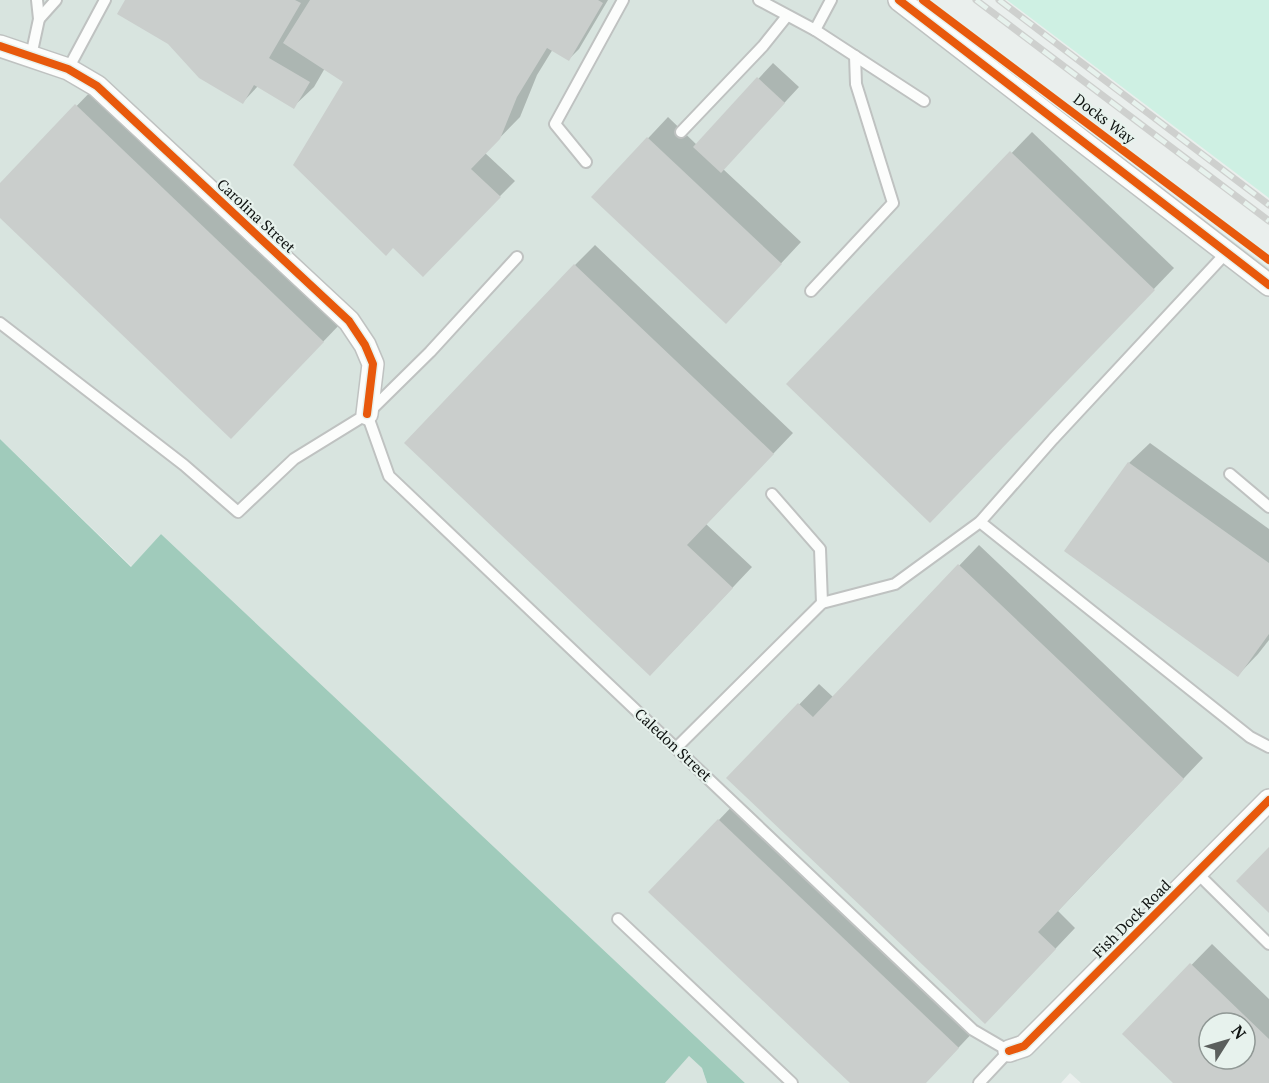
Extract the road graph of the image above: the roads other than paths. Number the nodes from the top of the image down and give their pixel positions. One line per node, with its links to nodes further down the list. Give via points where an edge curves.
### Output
1 (37, 0): 9 (lane)
2 (56, 0): 9 (lane)
3 (105, 0): 14 (lane)
4 (623, 0): 17 (lane, via 555,124)
5 (759, 0): 8 (lane)
6 (831, 0): 10 (lane)
7 (899, 0): 18 (street)
8 (787, 16): 10 (lane); 16 (lane)
9 (39, 19): 12 (lane)
10 (815, 30): 13 (lane)
11 (0, 46): 12 (street)
12 (31, 56): 14 (street)
13 (855, 56): 15 (lane); 21 (lane, via 856,84 893,203)
14 (68, 69): 23 (street, Carolina Street, via 97,86 349,321 373,364)
15 (924, 101)
16 (681, 132)
17 (586, 162)
18 (1226, 253): 20 (street); 27 (lane)
19 (517, 258): 23 (lane)
20 (1269, 285)
21 (811, 291)
22 (0, 323): 23 (lane, via 184,465 238,512 294,459)
23 (367, 414): 30 (lane, Caledon Street, via 389,476)
24 (1230, 474): 26 (lane)
25 (772, 494): 28 (lane, via 820,549)
26 (1269, 507)
27 (980, 522): 28 (lane, via 895,584); 29 (lane, via 1250,737)
28 (822, 603): 30 (lane)
29 (1269, 747)
30 (676, 748): 35 (lane, Caledon Street, via 973,1030)
31 (1269, 800): 32 (street, Fish Dock Road)
32 (1197, 873): 34 (lane); 35 (street, Fish Dock Road, via 1024,1046)
33 (618, 919): 36 (lane)
34 (1269, 944)
35 (1009, 1051): 37 (lane)
36 (792, 1083)
37 (979, 1083)

